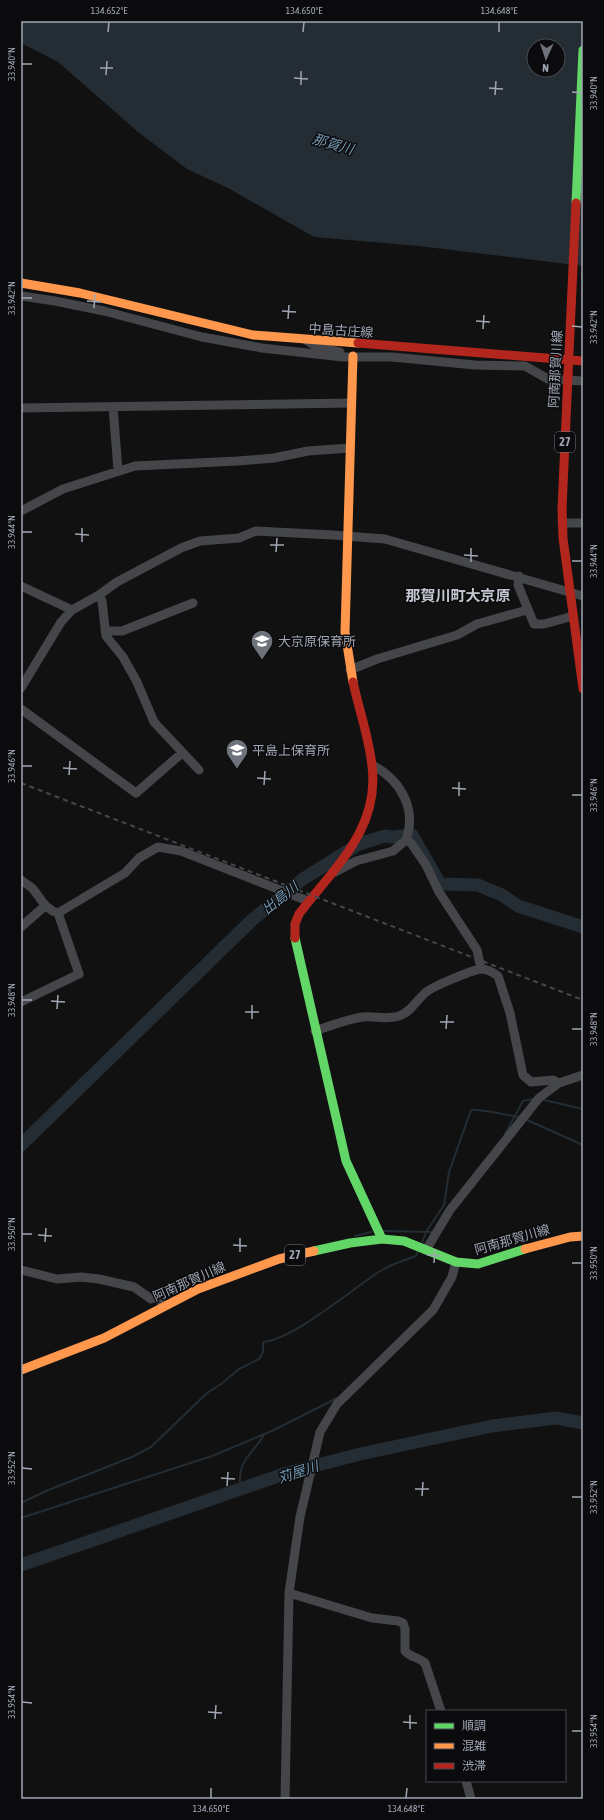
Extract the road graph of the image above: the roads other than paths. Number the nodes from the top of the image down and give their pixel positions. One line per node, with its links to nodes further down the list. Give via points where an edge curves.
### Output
1 (583, 50): 6 (main road, 阿南那賀川線 / 27)
2 (21, 283): 4 (main road, 中島古庄線, via 80,293 253,336)
3 (21, 296): 5 (street, via 104,311 202,337 292,352)
4 (306, 340): 5 (street, via 314,345); 6 (main road, 中島古庄線)
5 (352, 356): 8 (street, via 525,366 548,379); 9 (main road)
6 (569, 357): 7 (main road, 中島古庄線); 15 (main road, 阿南那賀川線 / 27, bridge)
7 (583, 361)
8 (583, 381)
9 (351, 402): 10 (street); 12 (main road)
10 (113, 407): 11 (street); 13 (street)
11 (21, 408)
12 (350, 448): 13 (street, via 308,451 274,458 142,465); 17 (main road)
13 (118, 470): 14 (street, via 63,489)
14 (21, 511)
15 (562, 523): 16 (street); 20 (main road, 阿南那賀川線 / 27)
16 (583, 523)
17 (348, 536): 18 (street, via 385,539); 21 (street, via 256,531 239,538 200,541 150,564); 28 (main road, via 345,632)
18 (519, 576): 20 (street); 25 (street, via 518,585)
19 (21, 586): 24 (street)
20 (570, 592): 22 (street); 26 (main road, 阿南那賀川線 / 27)
21 (99, 595): 24 (street); 27 (street)
22 (583, 596)
23 (193, 603): 27 (street, via 122,631)
24 (72, 610): 29 (street, via 61,622)
25 (527, 610): 26 (street, via 534,624 544,624); 28 (street, via 477,624 457,635)
26 (573, 616): 30 (main road, 阿南那賀川線 / 27)
27 (105, 631): 32 (street, via 137,682 154,722)
28 (350, 670): 33 (main road)
29 (21, 688)
30 (583, 689)
31 (21, 709): 32 (street, via 136,793)
32 (182, 753): 34 (street)
33 (374, 766): 35 (street, via 394,781 407,804 411,817); 36 (main road, via 371,809 363,829)
34 (199, 770)
35 (406, 840): 36 (street, via 393,851 356,861); 42 (street, via 411,843 426,865 439,892 477,950)
36 (331, 875): 38 (main road)
37 (21, 880): 39 (street)
38 (308, 901): 40 (street, via 181,851 158,846 139,858 125,873); 44 (main road, via 295,924 295,942)
39 (45, 906): 40 (street); 41 (street)
40 (58, 913): 43 (street, via 78,974)
41 (21, 927)
42 (481, 969): 44 (street, via 432,988 399,1016 363,1017); 46 (street, via 498,976 510,1013 522,1075 531,1082 553,1080)
43 (21, 1002)
44 (315, 1031): 48 (main road, via 346,1161)
45 (583, 1075): 46 (street)
46 (559, 1083): 49 (street, via 539,1098 450,1210)
47 (583, 1236): 50 (main road, 阿南那賀川線 / 27, via 570,1236 536,1245 478,1264)
48 (382, 1238): 49 (main road, 阿南那賀川線 / 27, via 404,1241); 52 (main road, 阿南那賀川線 / 27, via 362,1240 279,1259)
49 (426, 1250): 50 (main road, 阿南那賀川線 / 27)
50 (456, 1262): 54 (street, via 452,1277 433,1310 337,1404 326,1420 320,1432 300,1517)
51 (21, 1270): 52 (street, via 57,1279 81,1277 134,1287 151,1299 158,1297)
52 (161, 1303): 53 (main road, 阿南那賀川線 / 27, via 104,1338)
53 (21, 1370)
54 (289, 1593): 55 (street, via 372,1618 403,1623 405,1651 410,1657 425,1663); 57 (street)
55 (441, 1710)
56 (466, 1782): 58 (street)
57 (286, 1799)
58 (471, 1799)

